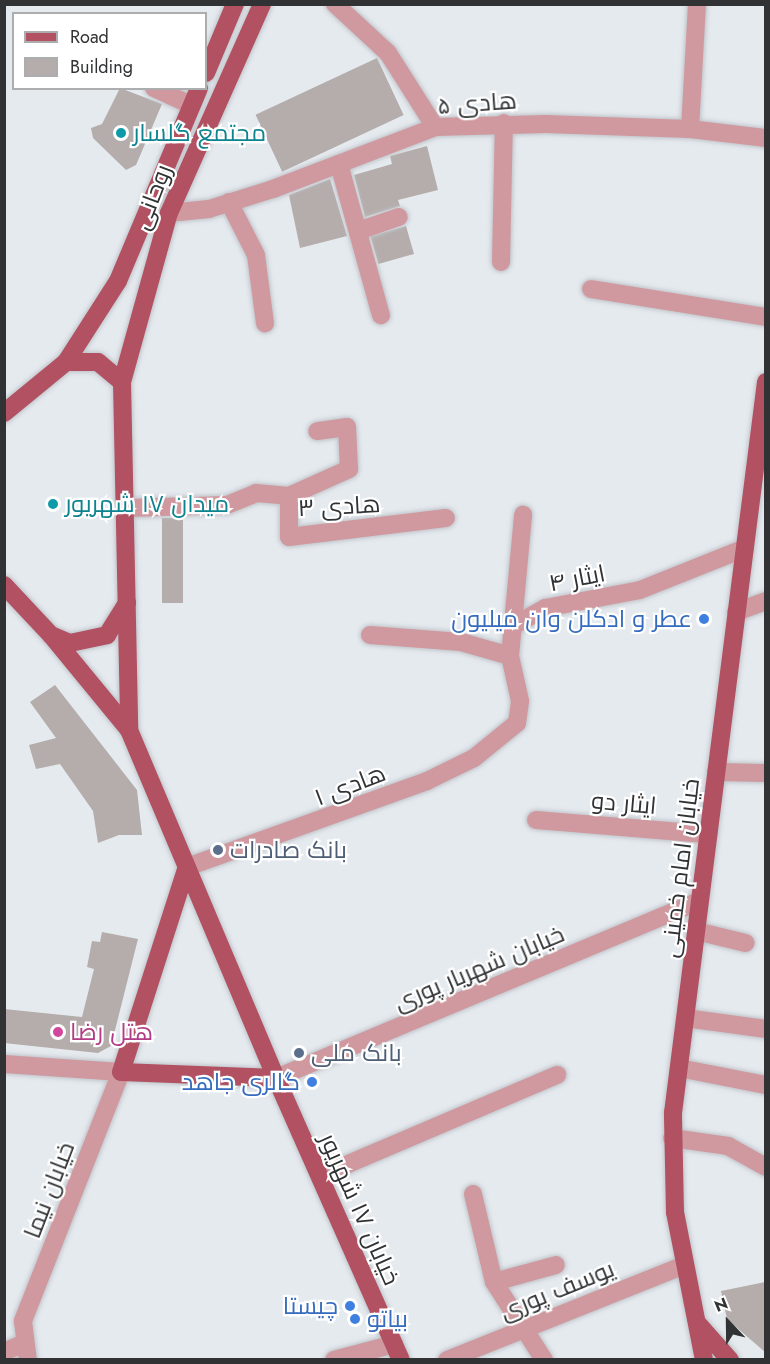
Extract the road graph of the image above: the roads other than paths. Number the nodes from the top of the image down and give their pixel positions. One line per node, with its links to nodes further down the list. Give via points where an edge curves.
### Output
1 (235, 4): 5 (main road)
2 (262, 4): 6 (main road, روحانی)
3 (335, 4): 12 (street, via 388,53)
4 (697, 4): 13 (street)
5 (222, 35): 6 (main road); 7 (main road)
6 (244, 46): 17 (main road, روحانی)
7 (207, 71)
8 (158, 90): 10 (street)
9 (198, 90): 10 (main road, روحانی)
10 (191, 105): 25 (main road, روحانی, via 118,281)
11 (504, 123): 12 (street, هادی ۵); 13 (street, هادی ۵); 20 (street)
12 (435, 127): 15 (street, هادی ۵)
13 (690, 129): 14 (street, هادی ۵)
14 (765, 138)
15 (339, 164): 16 (street, هادی ۵); 19 (street)
16 (229, 202): 17 (street, هادی ۵); 24 (street, via 256,255)
17 (169, 213): 26 (main road, روحانی)
18 (399, 217): 19 (street)
19 (358, 231): 22 (street)
20 (501, 262)
21 (591, 289): 23 (street)
22 (381, 315)
23 (765, 317)
24 (265, 323)
25 (66, 362): 26 (main road, via 98,362); 29 (main road)
26 (122, 382): 32 (main road)
27 (765, 382): 28 (main road, خیابان امام خمینی)
28 (764, 406): 35 (main road, خیابان امام خمینی)
29 (4, 413)
30 (317, 431): 31 (street, via 347,427 349,468)
31 (289, 496): 32 (street, هادی ۳, via 256,493 227,505); 34 (street, هادی ۳, via 290,537)
32 (128, 508): 38 (main road)
33 (523, 514): 40 (street)
34 (446, 518)
35 (745, 548): 39 (main road, خیابان امام خمینی); 40 (street, ایثار ۴, via 640,591 545,608)
36 (4, 585): 41 (main road)
37 (765, 600): 39 (street)
38 (128, 601): 41 (main road, via 107,635 70,643); 44 (main road)
39 (736, 612): 45 (main road, خیابان امام خمینی)
40 (511, 627): 43 (street)
41 (51, 634): 44 (main road)
42 (370, 635): 43 (street, via 461,642)
43 (510, 656): 49 (street, هادی ۱, via 520,701 517,723 474,758 427,781)
44 (129, 730): 49 (main road)
45 (716, 772): 46 (street); 48 (main road, خیابان امام خمینی)
46 (765, 773)
47 (536, 820): 48 (street, ایثار دو)
48 (708, 834): 50 (main road, خیابان امام خمینی)
49 (187, 867): 57 (main road); 59 (main road, خیابان ۱۷ شهریور)
50 (700, 901): 51 (main road, خیابان امام خمینی); 59 (street, خیابان شهریار پوری)
51 (696, 931): 52 (street); 53 (main road, خیابان امام خمینی)
52 (746, 943)
53 (685, 1018): 54 (street); 56 (main road, خیابان امام خمینی)
54 (765, 1029)
55 (4, 1064): 57 (street)
56 (679, 1068): 60 (street); 61 (main road, خیابان امام خمینی)
57 (121, 1072): 59 (main road); 71 (street, خیابان نیما, via 23,1321)
58 (557, 1075): 63 (street)
59 (276, 1078): 63 (main road, خیابان ۱۷ شهریور)
60 (765, 1085)
61 (672, 1138): 62 (street, via 728,1146); 66 (main road, خیابان امام خمینی, via 672,1180)
62 (763, 1161)
63 (320, 1176): 72 (main road, خیابان ۱۷ شهریور)
64 (473, 1194): 67 (street)
65 (556, 1265): 67 (street)
66 (684, 1265): 68 (main road, خیابان امام خمینی); 69 (street, یوسف پوری)
67 (494, 1282): 69 (street)
68 (696, 1320): 76 (main road, خیابان امام خمینی); 77 (main road)
69 (526, 1328): 74 (street, یوسف پوری); 75 (street)
70 (4, 1352): 71 (street)
71 (25, 1352)
72 (397, 1352): 73 (street)
73 (334, 1359)
74 (447, 1359)
75 (544, 1359)
76 (704, 1359)
77 (730, 1359)

